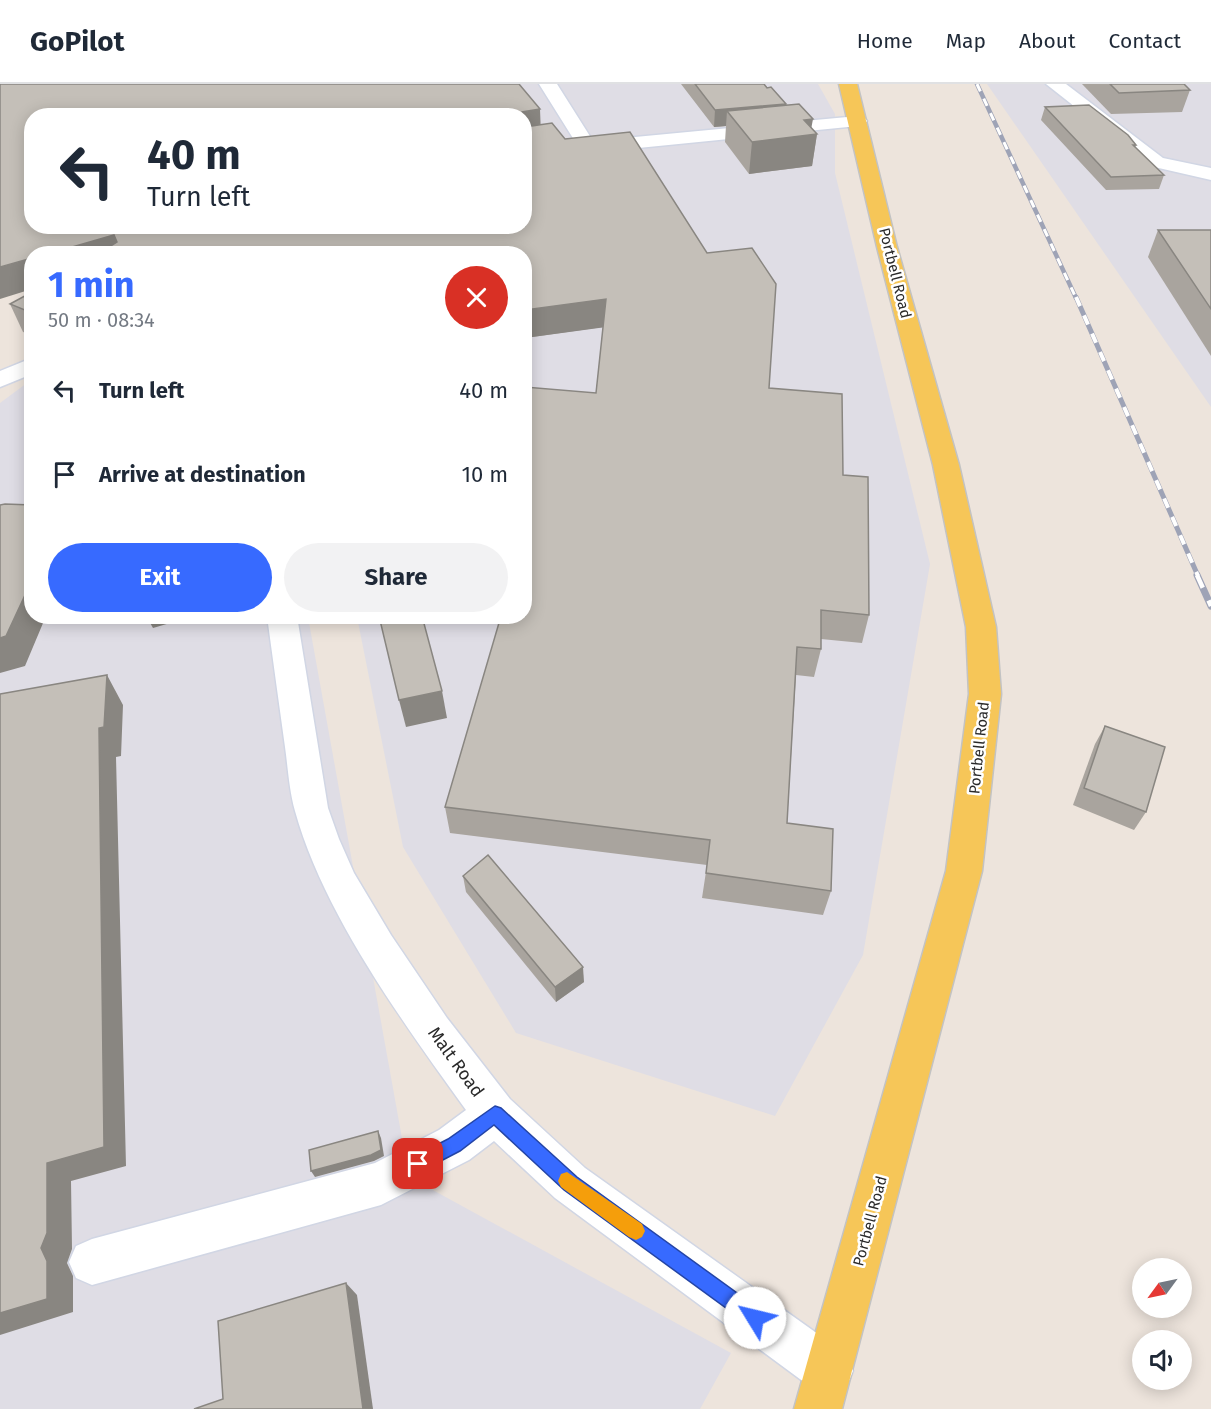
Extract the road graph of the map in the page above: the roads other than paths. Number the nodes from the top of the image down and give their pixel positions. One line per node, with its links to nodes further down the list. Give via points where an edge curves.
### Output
1 (548, 84): 5 (street)
2 (848, 84): 4 (main road, Portbell Road)
3 (1055, 84): 7 (street, via 1157,162)
4 (858, 122): 5 (street, via 588,147); 13 (main road, Portbell Road, via 946,465 981,627 985,694 964,871)
5 (582, 137): 6 (street)
6 (559, 140)
7 (1211, 174)
8 (24, 369): 9 (street)
9 (0, 380)
10 (283, 624): 11 (street, Malt Road, via 311,808 340,882 433,1031)
11 (495, 1114): 12 (street, via 454,1145 381,1183); 13 (street, Malt Road, via 570,1183)
12 (92, 1262)
13 (829, 1371): 14 (main road, Portbell Road)
14 (818, 1409)

